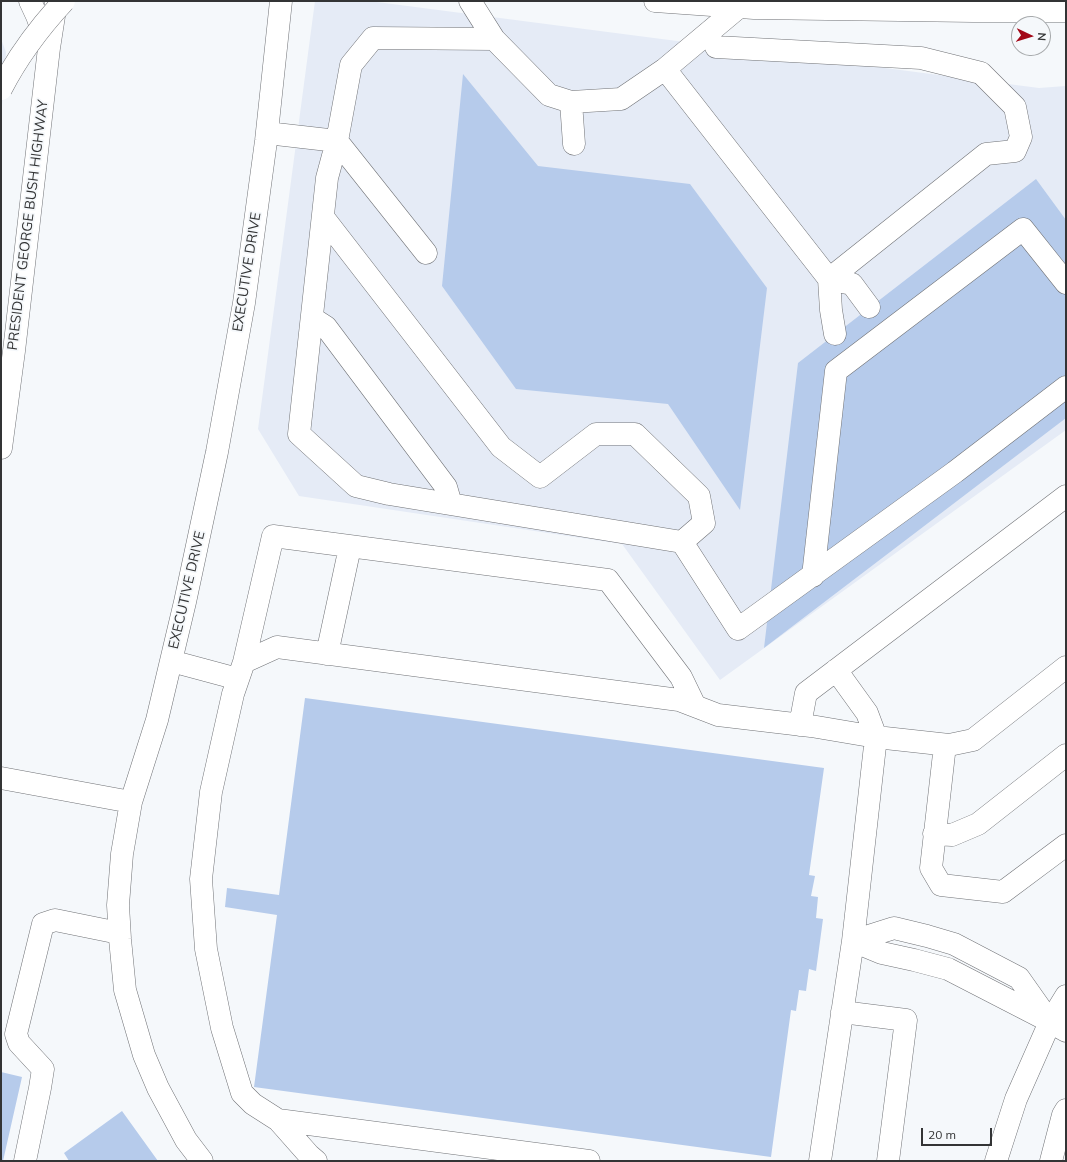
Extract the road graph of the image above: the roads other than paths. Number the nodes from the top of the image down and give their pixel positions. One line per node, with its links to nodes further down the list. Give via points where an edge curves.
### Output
1 (30, 1): 11 (main road)
2 (57, 1): 11 (main road, PRESIDENT GEORGE BUSH HIGHWAY)
3 (64, 1): 13 (main road, bridge, via 24,48)
4 (281, 1): 15 (main road, EXECUTIVE DRIVE)
5 (470, 1): 9 (main road)
6 (655, 1): 7 (main road)
7 (739, 7): 8 (main road); 12 (main road)
8 (1066, 11)
9 (494, 38): 14 (main road, via 549,95); 16 (main road, via 373,38 350,65)
10 (716, 47): 20 (main road, via 921,58 981,72 1015,107 1021,137 1014,151 986,154)
11 (49, 48): 25 (main road, PRESIDENT GEORGE BUSH HIGHWAY)
12 (665, 69): 14 (main road, via 620,99); 20 (main road)
13 (1, 88)
14 (571, 102): 17 (main road)
15 (267, 133): 16 (main road); 34 (main road, EXECUTIVE DRIVE, via 244,303 217,452)
16 (336, 141): 18 (main road, via 327,178); 19 (main road)
17 (574, 144)
18 (323, 218): 23 (main road); 30 (main road, via 501,447 540,477 596,434 635,434 699,496 704,523)
19 (426, 253)
20 (829, 280): 22 (main road, via 852,284); 24 (main road)
21 (1066, 283): 32 (main road, via 1023,229 836,371)
22 (869, 308)
23 (312, 318): 29 (main road, via 326,327 340,345 446,487); 29 (main road, via 299,434 356,486)
24 (835, 334)
25 (7, 351): 27 (main road, PRESIDENT GEORGE BUSH HIGHWAY)
26 (1066, 387): 32 (main road, via 956,472)
27 (1, 448)
28 (1066, 496): 36 (main road)
29 (451, 504): 30 (main road)
30 (682, 542): 32 (main road, via 738,629)
31 (350, 547): 33 (main road); 37 (main road, via 273,536); 38 (main road, via 608,580 681,676)
32 (813, 576)
33 (327, 654): 37 (main road, via 277,647); 38 (main road, via 679,700)
34 (171, 662): 37 (main road); 44 (main road, EXECUTIVE DRIVE)
35 (1066, 667): 41 (main road, via 973,740)
36 (836, 670): 39 (main road, via 806,693); 40 (main road, via 867,712)
37 (241, 671): 53 (main road, via 233,694 211,792 201,879 206,948 222,1028 242,1092 253,1104)
38 (696, 706): 39 (main road, via 718,715)
39 (800, 725): 40 (main road)
40 (876, 737): 41 (main road); 48 (main road)
41 (945, 745): 45 (main road)
42 (1066, 755): 45 (main road, via 978,824 952,835)
43 (1, 778): 44 (main road)
44 (131, 802): 47 (main road, EXECUTIVE DRIVE, via 122,854 118,905)
45 (934, 834): 46 (main road, via 930,868 941,885 1002,892)
46 (1066, 845)
47 (119, 933): 57 (main road, via 55,920 42,924 16,1034 19,1043 43,1069); 58 (main road, EXECUTIVE DRIVE, via 125,990 144,1056 186,1140)
48 (853, 941): 50 (main road); 51 (main road, via 894,928 954,944 1019,978)
49 (1066, 996): 51 (main road)
50 (842, 1012): 61 (main road); 62 (main road, via 906,1020)
51 (1058, 1026): 63 (main road, via 1016,1099)
52 (1066, 1110): 64 (main road)
53 (278, 1120): 54 (main road); 59 (main road)
54 (454, 1152): 55 (main road)
55 (510, 1155): 56 (main road)
56 (536, 1157): 60 (main road)
57 (25, 1161)
58 (202, 1161)
59 (316, 1161)
60 (589, 1161)
61 (820, 1161)
62 (888, 1161)
63 (996, 1161)
64 (1050, 1161)

